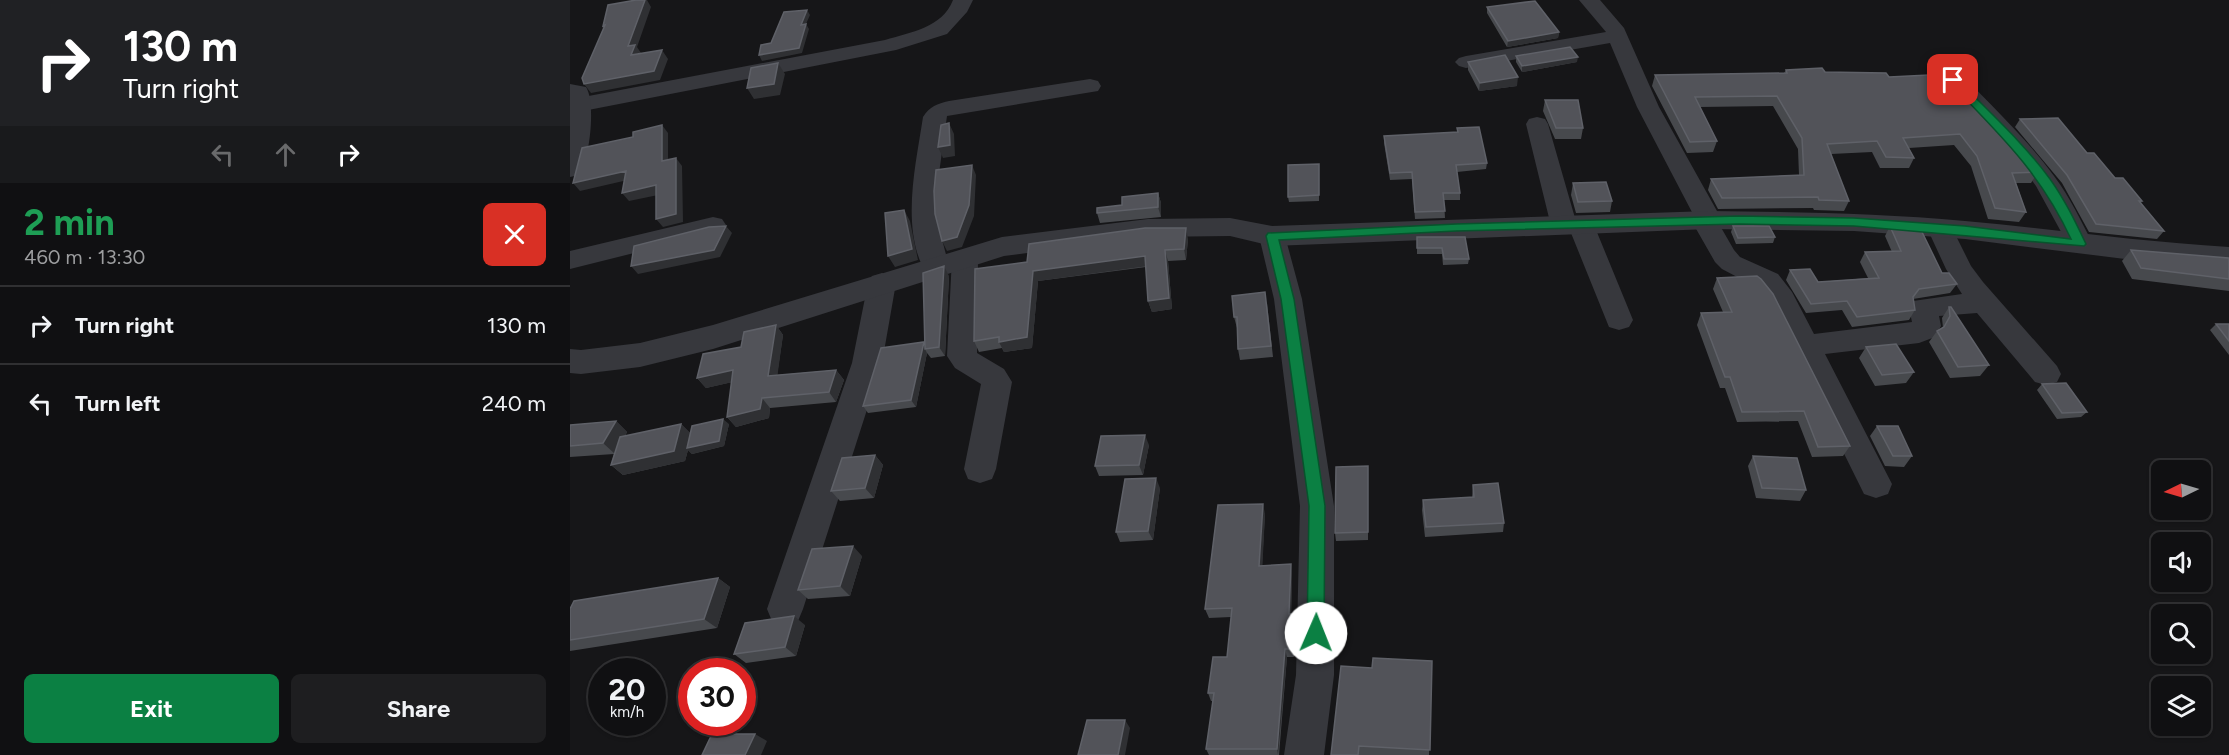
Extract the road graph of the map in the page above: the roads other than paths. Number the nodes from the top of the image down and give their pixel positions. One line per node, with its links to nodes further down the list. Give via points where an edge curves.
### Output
1 (963, 0): 7 (street, via 940,30 889,46)
2 (1589, 0): 3 (street)
3 (1617, 36): 4 (street); 10 (street, via 1648,107)
4 (1466, 62)
5 (1941, 66): 15 (street, via 2046,182)
6 (1090, 86): 19 (street, via 939,111 934,117 924,195 925,224)
7 (574, 98): 9 (street, via 577,144)
8 (1537, 124): 12 (street)
9 (570, 169)
10 (1706, 220): 12 (street); 13 (street, via 1854,222); 23 (street, via 1719,249 1731,263 1768,281 1782,299)
11 (713, 225): 18 (street)
12 (1573, 225): 14 (street); 22 (street)
13 (1940, 228): 15 (street); 21 (street, via 1959,269)
14 (1272, 236): 17 (street, via 1230,227 1148,228 1002,247); 29 (street, via 1288,299 1317,506 1315,675)
15 (2080, 244): 16 (street)
16 (2229, 257)
17 (965, 258): 19 (street); 26 (street, via 962,356 993,375 997,382)
18 (570, 260)
19 (936, 266): 20 (street)
20 (882, 284): 24 (street, via 661,350); 28 (street, via 867,363)
21 (1984, 302): 23 (street, via 1923,308 1927,326 1919,332); 25 (street)
22 (1619, 320)
23 (1805, 346): 27 (street)
24 (570, 361)
25 (2046, 374)
26 (980, 469)
27 (1876, 484)
28 (786, 609)
29 (1304, 755)

